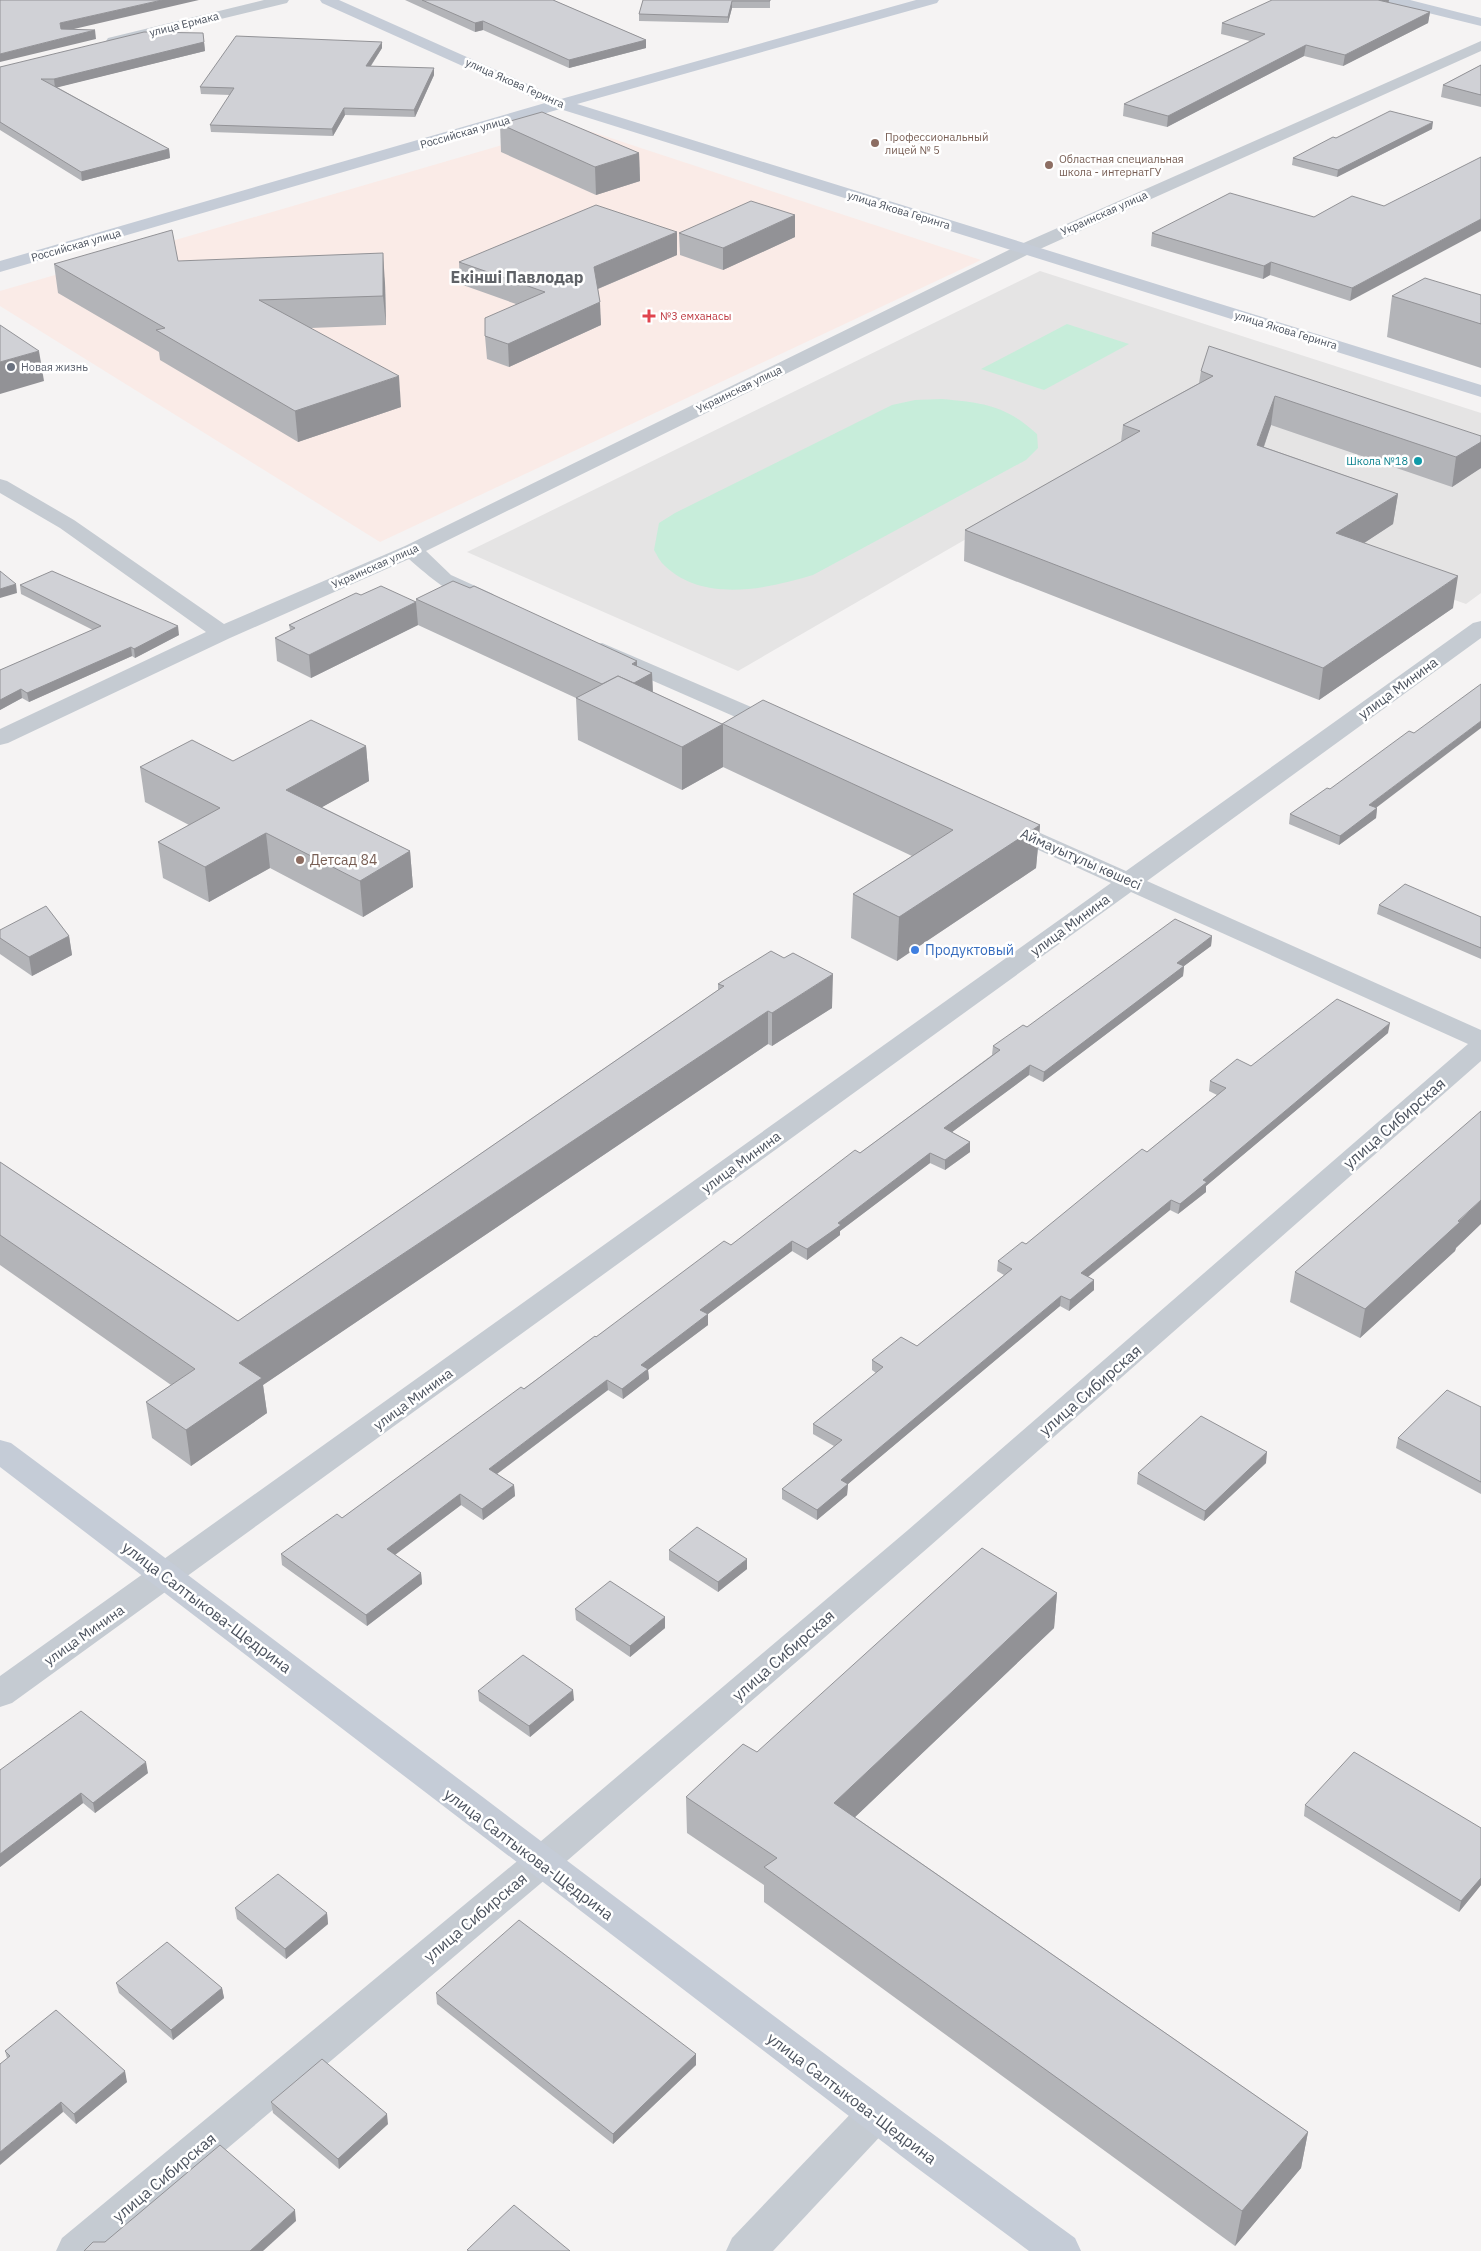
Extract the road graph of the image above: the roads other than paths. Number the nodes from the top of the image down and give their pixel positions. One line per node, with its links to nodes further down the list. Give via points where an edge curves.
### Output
1 (282, 0): 6 (street, улица Ермака)
2 (328, 0): 8 (street, улица Якова Геринга)
3 (932, 0): 8 (street, Российская улица)
4 (1394, 0): 5 (street)
5 (1481, 22)
6 (102, 44)
7 (1481, 45): 9 (street, Украинская улица)
8 (560, 104): 9 (street, улица Якова Геринга); 10 (street, Российская улица)
9 (1025, 249): 11 (street, улица Якова Геринга); 13 (street, Украинская улица)
10 (0, 267)
11 (1481, 392)
12 (0, 486): 16 (street, via 67,524)
13 (412, 550): 14 (street, via 444,579); 16 (street, Украинская улица)
14 (504, 607)
15 (1481, 628): 21 (street, улица Минина)
16 (222, 633): 19 (street, Украинская улица)
17 (586, 643): 18 (street)
18 (795, 734)
19 (0, 738)
20 (986, 818): 21 (street, Аймауытұлы көшесі)
21 (1132, 881): 22 (street, Аймауытұлы көшесі); 25 (street, улица Минина)
22 (1481, 1040)
23 (1481, 1047): 27 (street, улица Сибирская, via 919,1538)
24 (0, 1452): 25 (street, улица Салтыкова-Щедрина)
25 (167, 1576): 26 (street, улица Минина); 27 (street, улица Салтыкова-Щедрина)
26 (0, 1694)
27 (540, 1863): 28 (street, улица Салтыкова-Щедрина); 29 (street, улица Сибирская)
28 (874, 2116): 30 (street); 31 (street, улица Салтыкова-Щедрина)
29 (76, 2251)
30 (746, 2251)
31 (1060, 2251)

